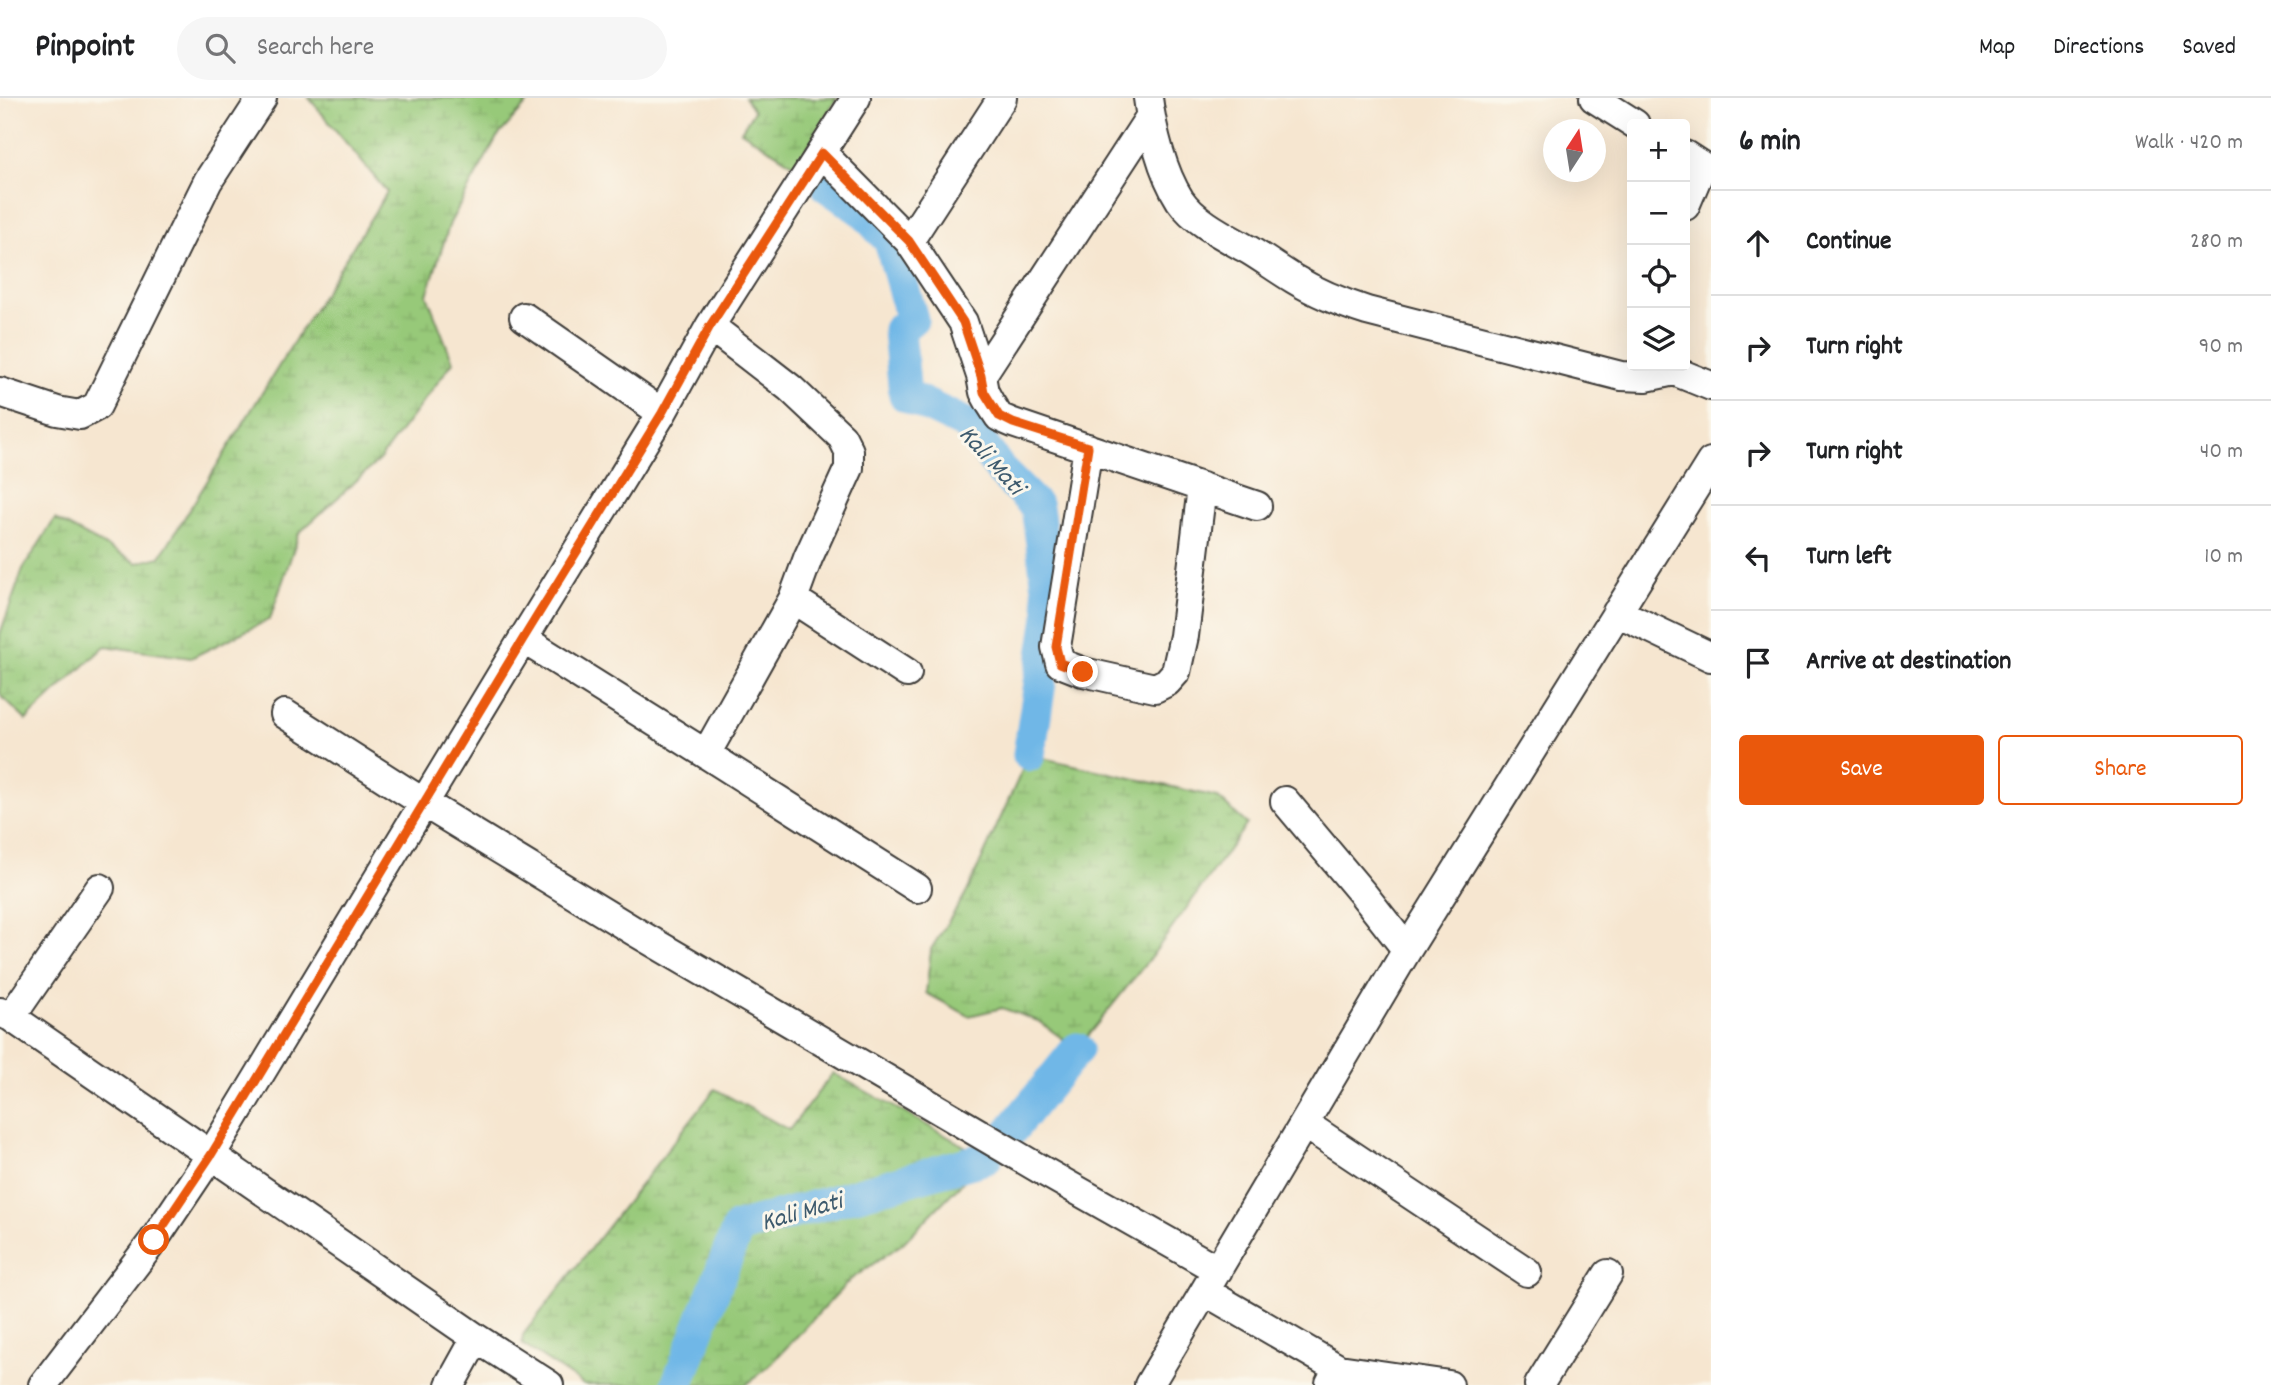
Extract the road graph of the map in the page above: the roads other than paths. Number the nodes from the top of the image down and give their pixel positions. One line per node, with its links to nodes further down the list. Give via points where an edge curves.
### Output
1 (262, 98): 17 (street, via 208,181 97,406 80,415)
2 (856, 98): 7 (street)
3 (1002, 98): 10 (street)
4 (1594, 98): 6 (street)
5 (1149, 108): 13 (street, via 1159,150 1181,201 1296,281 1367,311 1621,376 1646,377); 15 (street)
6 (1627, 119)
7 (822, 153): 10 (street); 12 (street)
8 (1699, 157): 9 (street)
9 (1690, 188)
10 (909, 241): 15 (street, via 963,322)
11 (524, 317): 18 (street)
12 (710, 326): 18 (street); 23 (street, via 790,388 842,437 849,451 849,468)
13 (1663, 371)
14 (1678, 371): 16 (street)
15 (981, 376): 19 (street, via 984,392 999,416)
16 (1711, 386)
17 (0, 392)
18 (662, 413): 25 (street)
19 (1088, 447): 21 (street); 21 (street, via 1056,647 1060,663 1083,672 1155,688 1176,672)
20 (1711, 462): 24 (street)
21 (1202, 488): 22 (street)
22 (1256, 506)
23 (793, 599): 27 (street); 29 (street)
24 (1617, 612): 26 (street); 34 (street)
25 (523, 639): 29 (street); 31 (street)
26 (1711, 657)
27 (907, 673)
28 (285, 713): 31 (street)
29 (706, 754): 33 (street)
30 (1285, 801): 34 (street)
31 (424, 803): 37 (street); 40 (street, via 1033,1165)
32 (100, 888): 35 (street)
33 (917, 888)
34 (1407, 950): 36 (street)
35 (5, 1014): 37 (street)
36 (1305, 1124): 38 (street); 40 (street)
37 (211, 1155): 41 (street); 43 (street, via 154,1240)
38 (1527, 1272)
39 (1608, 1274): 48 (street)
40 (1212, 1281): 42 (street); 46 (street)
41 (476, 1338): 44 (street); 45 (street)
42 (1334, 1377): 47 (street)
43 (43, 1385)
44 (450, 1385)
45 (549, 1385)
46 (1149, 1385)
47 (1449, 1385)
48 (1539, 1385)

